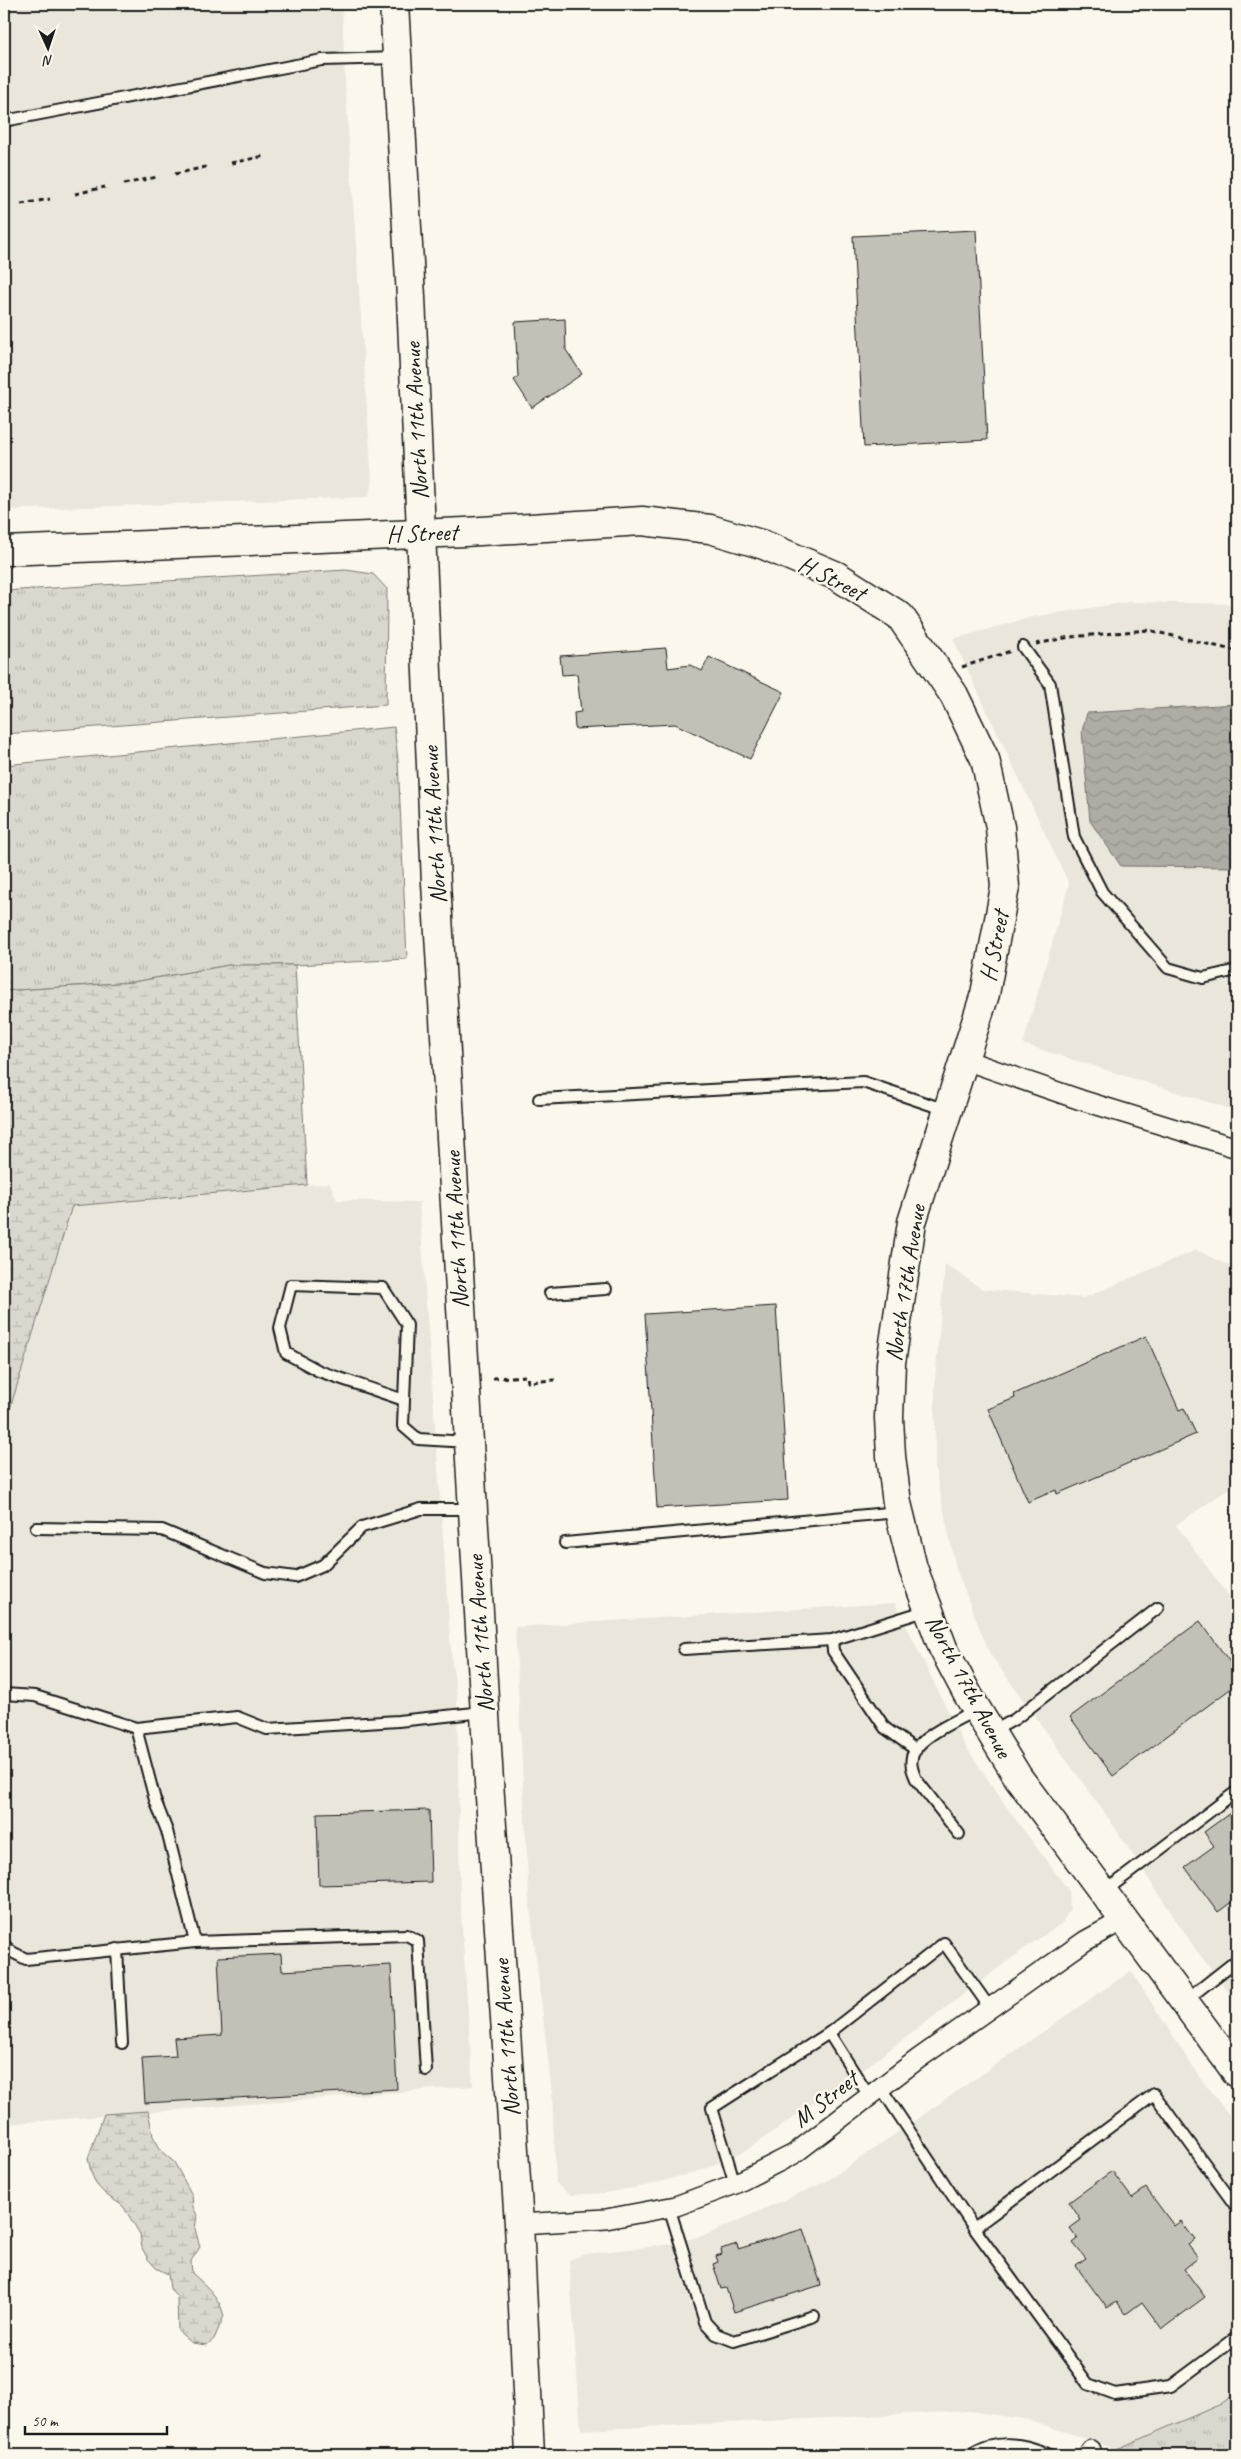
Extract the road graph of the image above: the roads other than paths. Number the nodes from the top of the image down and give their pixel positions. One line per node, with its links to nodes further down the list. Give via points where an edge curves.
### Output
1 (394, 4): 2 (street, North 11th Avenue)
2 (397, 58): 3 (lane, via 322,60); 4 (street, North 11th Avenue)
3 (4, 120)
4 (421, 533): 5 (street, H Street); 8 (street, H Street, via 642,521 710,529 764,545 837,576 900,616 954,695 985,759 1000,827 1005,887 985,994); 15 (street, North 11th Avenue, via 436,893)
5 (4, 551)
6 (1023, 646): 7 (lane, via 1050,684 1074,837 1102,892 1168,968 1203,978)
7 (1237, 970)
8 (965, 1060): 10 (street, North 17th Avenue); 11 (street)
9 (539, 1099): 10 (lane, via 863,1082)
10 (947, 1110): 17 (street, North 17th Avenue, via 912,1222 891,1363 891,1456)
11 (1237, 1148)
12 (606, 1289): 13 (lane)
13 (550, 1293)
14 (404, 1400): 14 (lane, via 319,1371 286,1353 280,1328 291,1285 383,1288 407,1324); 15 (lane, via 403,1426 418,1439)
15 (469, 1442): 16 (street, North 11th Avenue)
16 (472, 1508): 18 (lane, via 421,1509 362,1527 323,1565 295,1577 265,1574 162,1530); 26 (street, North 11th Avenue)
17 (899, 1512): 19 (lane); 21 (street, North 17th Avenue, via 912,1568)
18 (36, 1528)
19 (565, 1543)
20 (1158, 1608): 28 (lane, via 1015,1719)
21 (929, 1610): 22 (lane); 25 (street, North 17th Avenue, via 943,1648)
22 (832, 1640): 23 (lane); 29 (lane, via 833,1651 885,1728)
23 (684, 1649)
24 (4, 1694): 27 (lane, via 35,1696)
25 (977, 1709): 28 (street, North 17th Avenue); 29 (lane, via 923,1741)
26 (485, 1712): 27 (lane, via 267,1729 237,1717); 48 (street, North 11th Avenue)
27 (136, 1728): 34 (lane, via 155,1800 167,1831)
28 (991, 1733): 32 (street, North 17th Avenue, via 1018,1777)
29 (916, 1750): 31 (lane, via 912,1769 916,1779)
30 (1237, 1790): 32 (lane)
31 (959, 1834)
32 (1103, 1893): 33 (street, North 17th Avenue)
33 (1123, 1920): 38 (street, North 17th Avenue); 39 (street, M Street, via 1085,1941)
34 (195, 1942): 36 (lane); 42 (lane, via 406,1934 418,1941)
35 (4, 1945): 36 (lane, via 26,1959)
36 (117, 1949): 41 (lane)
37 (1237, 1960): 38 (lane)
38 (1185, 2001): 43 (street, North 17th Avenue)
39 (990, 2008): 40 (lane, via 944,1943); 44 (street, M Street)
40 (829, 2033): 44 (lane); 45 (lane, via 712,2108)
41 (122, 2043)
42 (426, 2070)
43 (1237, 2073)
44 (875, 2092): 45 (street, M Street, via 794,2154); 49 (lane)
45 (736, 2184): 46 (street, M Street)
46 (669, 2207): 48 (street, M Street, via 606,2219); 50 (lane, via 705,2322 716,2334 734,2341)
47 (1237, 2208): 49 (lane, via 1154,2094)
48 (518, 2224): 52 (street, North 11th Avenue)
49 (974, 2228): 51 (lane, via 1088,2384 1115,2394 1171,2386)
50 (814, 2316)
51 (1237, 2337)
52 (530, 2455)
53 (970, 2455): 54 (lane, via 996,2444 1010,2443)
54 (1050, 2455)

